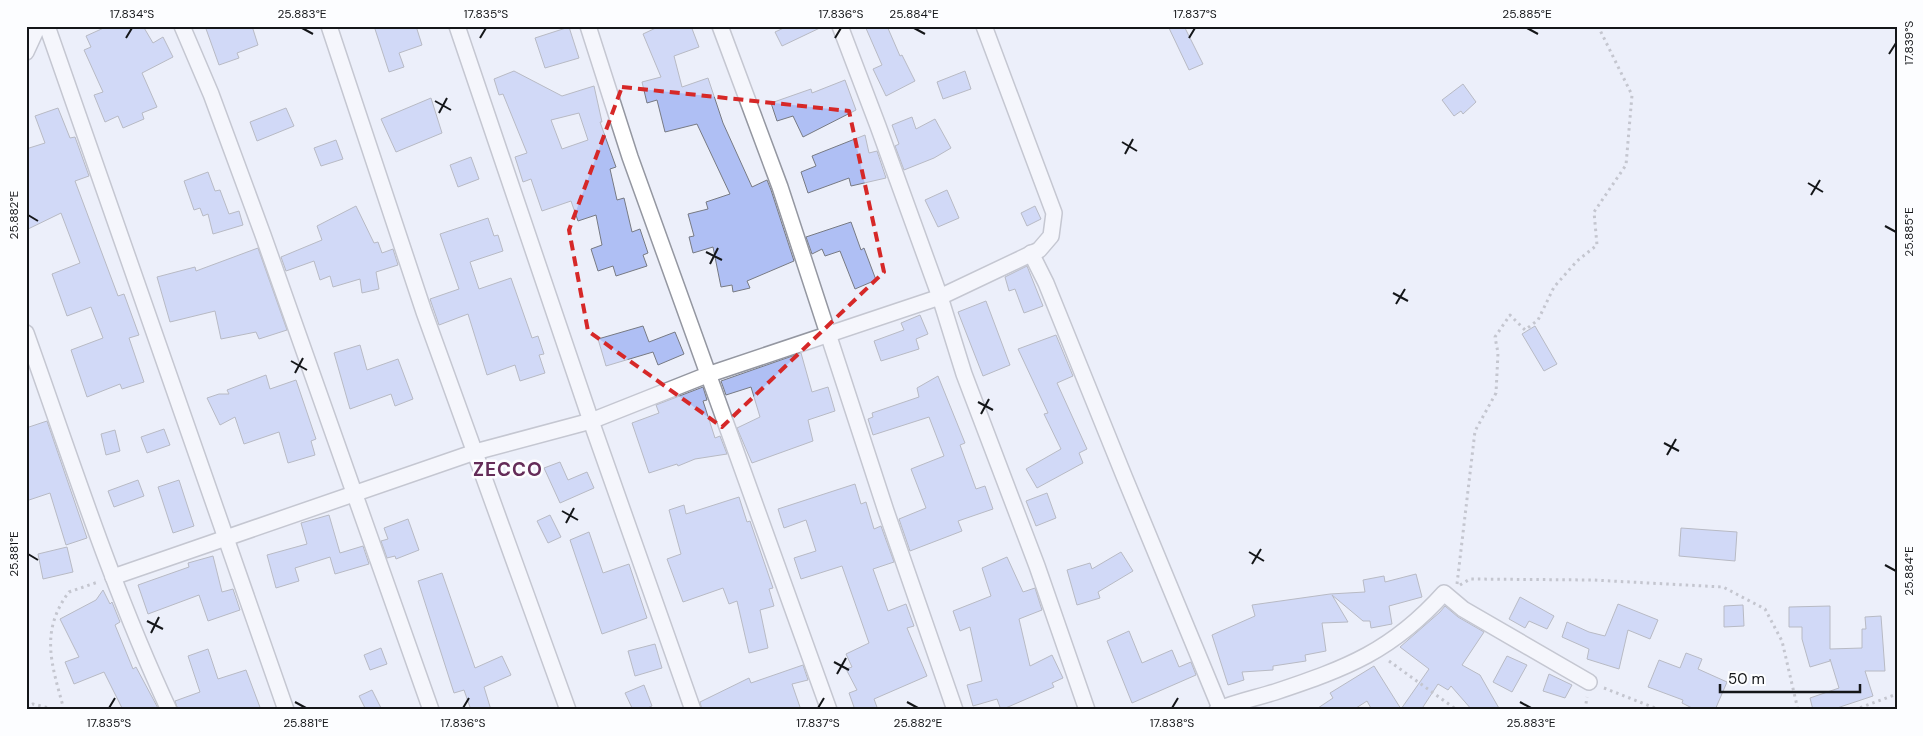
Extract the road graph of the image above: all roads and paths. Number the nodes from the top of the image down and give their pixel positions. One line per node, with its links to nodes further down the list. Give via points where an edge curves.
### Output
1 (38, 26): 11 (street)
2 (47, 26): 20 (street)
3 (182, 26): 19 (street, via 263,235)
4 (329, 26): 18 (street, via 424,312)
5 (457, 26): 17 (street)
6 (588, 26): 16 (street, via 630,157)
7 (720, 26): 15 (street, via 780,187)
8 (840, 26): 13 (street)
9 (984, 26): 12 (street, via 1054,213 1054,226 1048,243)
10 (1598, 26): 39 (path, via 1632,96 1626,166 1594,212 1597,245 1577,261 1554,287 1538,320 1525,330 1510,315 1494,336 1498,354 1496,394 1475,431 1456,587 1470,580 1593,580 1723,587 1765,609 1782,641)
11 (26, 52)
12 (1031, 253): 13 (street); 26 (street)
13 (940, 297): 15 (street); 36 (street, via 964,374 1037,566)
14 (26, 333): 21 (street)
15 (829, 333): 16 (street); 35 (street)
16 (707, 375): 17 (street); 34 (street)
17 (591, 421): 18 (street); 33 (street)
18 (475, 452): 19 (street); 32 (street)
19 (354, 493): 20 (street); 31 (street)
20 (228, 536): 21 (street); 30 (street)
21 (113, 578): 28 (path, via 69,592 53,618 50,633 52,655); 29 (street)
22 (1376, 652): 23 (street, via 1404,632 1444,593 1463,609); 26 (street, via 1341,669); 37 (path)
23 (1589, 682): 38 (path)
24 (1897, 694): 40 (path)
25 (26, 706): 27 (path, via 34,704)
26 (1219, 709)
27 (58, 710)
28 (64, 710)
29 (169, 710)
30 (286, 710)
31 (431, 710)
32 (568, 710)
33 (694, 710)
34 (829, 710)
35 (955, 710)
36 (1087, 710)
37 (1457, 710)
38 (1660, 710)
39 (1798, 710)
40 (1854, 710)

